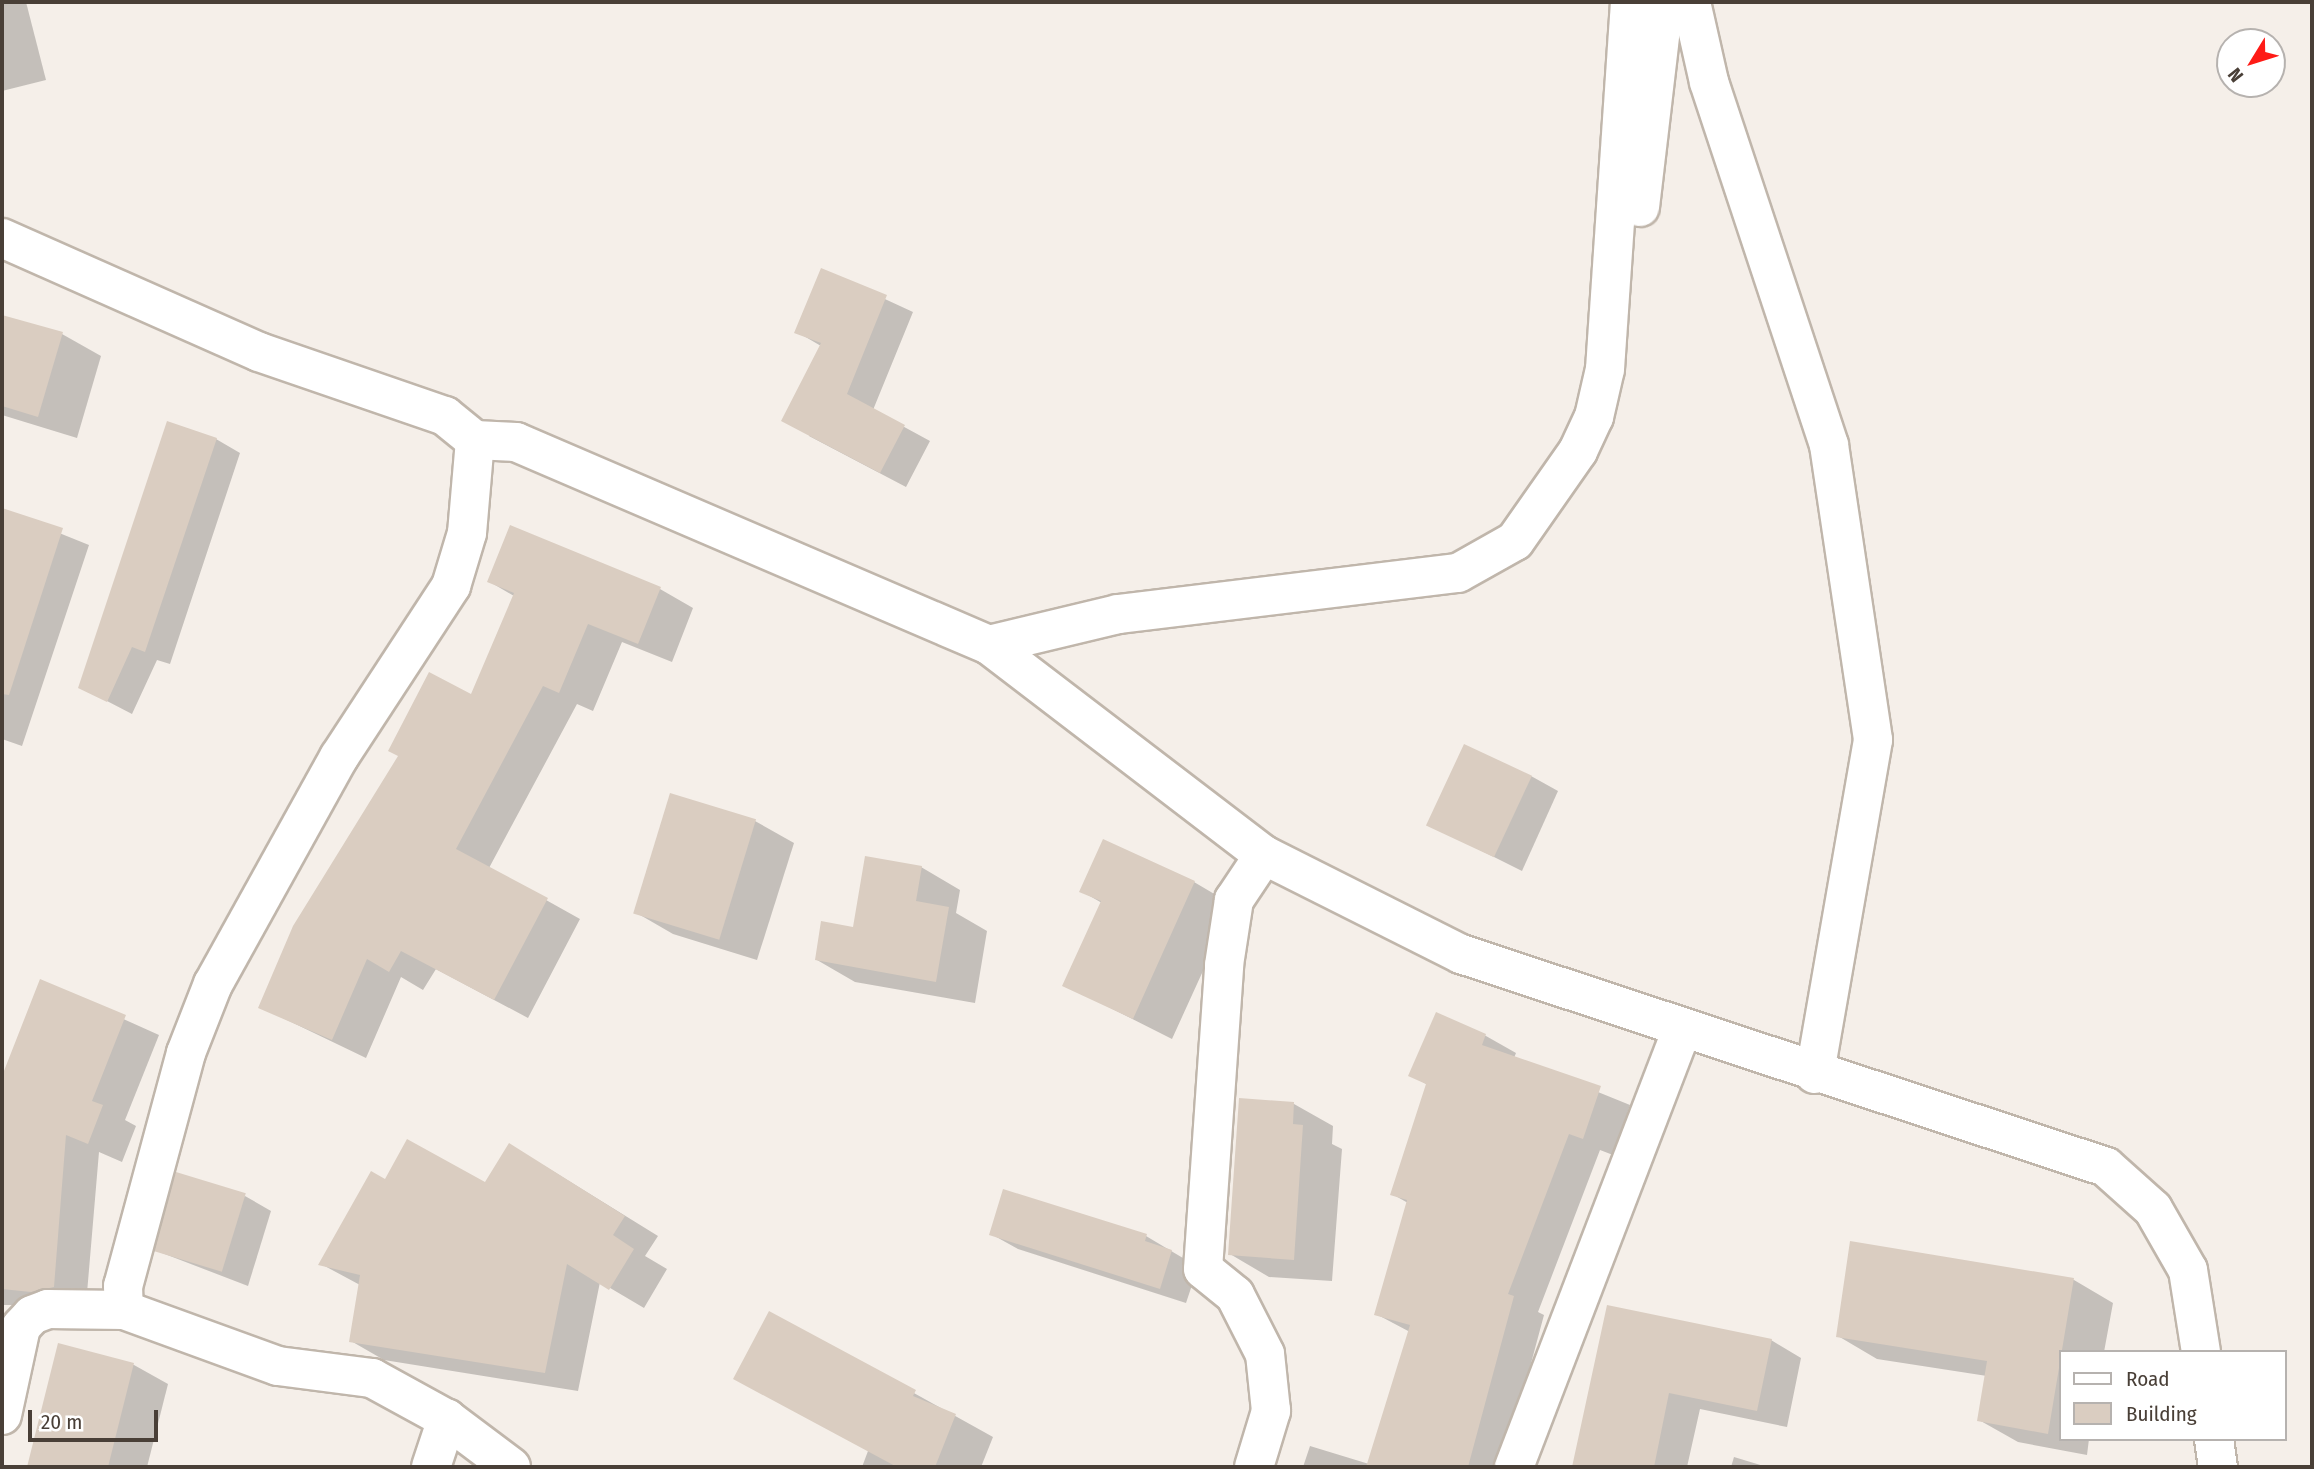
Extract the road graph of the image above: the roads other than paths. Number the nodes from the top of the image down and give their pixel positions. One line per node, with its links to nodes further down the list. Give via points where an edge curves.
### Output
1 (1630, 2): 5 (street)
2 (1664, 2): 5 (street, via 1642,202)
3 (1691, 2): 10 (street, via 1709,82 1829,445 1873,740)
4 (2, 238): 6 (street, via 259,352 445,416)
5 (1609, 306): 7 (street, via 1594,417 1515,541 1493,559 1412,582 1118,614)
6 (475, 440): 7 (street, via 516,442); 11 (street, via 467,533 451,586 339,757 213,984 187,1053 123,1286)
7 (989, 645): 8 (street)
8 (1264, 855): 9 (street, via 1461,954); 18 (street, via 1234,900 1224,965 1203,1269 1235,1295 1265,1354 1271,1410)
9 (1681, 1031): 10 (street); 19 (street)
10 (1815, 1074): 12 (street, via 2106,1167 2154,1209 2188,1270)
11 (124, 1310): 13 (street, via 48,1309 32,1315 21,1327); 14 (street, via 147,1324 278,1366 372,1378)
12 (2201, 1350)
13 (2, 1415)
14 (447, 1419): 16 (street); 17 (street)
15 (2214, 1441): 20 (street)
16 (431, 1467)
17 (511, 1467)
18 (1254, 1467)
19 (1514, 1467)
20 (2218, 1467)

